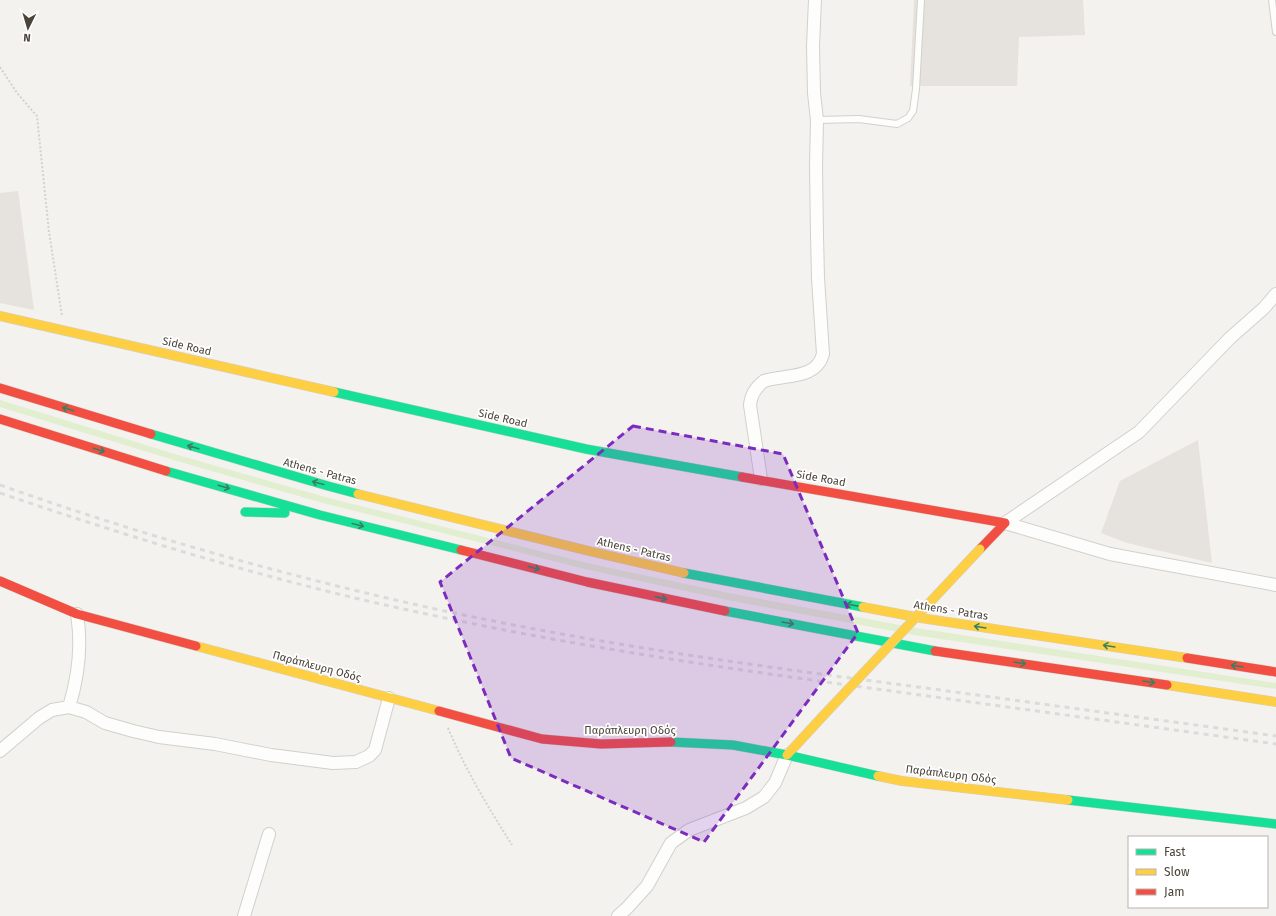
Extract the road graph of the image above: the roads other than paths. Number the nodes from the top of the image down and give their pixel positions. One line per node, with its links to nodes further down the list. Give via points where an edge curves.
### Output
1 (815, 0): 5 (street, via 813,70)
2 (921, 0): 5 (lane, via 916,89 913,111 908,118 897,124 859,119)
3 (1272, 0): 4 (lane)
4 (1276, 32)
5 (817, 120): 12 (street, via 816,234 823,354 818,365 810,371 764,381 752,395 750,405)
6 (1276, 294): 15 (street, via 1138,432)
7 (0, 316): 12 (main road, Side Road, via 586,449)
8 (0, 388): 19 (main road, Athens - Patras, one-way to 8, via 921,618 677,571 328,486)
9 (0, 419): 10 (main road)
10 (22, 426): 11 (main road); 14 (main road, one-way to 14)
11 (54, 446)
12 (761, 479): 15 (main road, Side Road)
13 (245, 512): 14 (main road)
14 (320, 515): 21 (main road, one-way to 21, via 587,582 725,612 912,647)
15 (1005, 523): 17 (street, via 1110,554); 24 (main road, bridge)
16 (0, 581): 18 (main road, Παράπλευρη Οδός)
17 (1276, 585)
18 (77, 614): 20 (main road, Παράπλευρη Οδός); 22 (street, via 79,648)
19 (1276, 672)
20 (389, 698): 22 (street, via 376,750 356,762 333,763 159,737 105,723 86,712); 24 (main road, Παράπλευρη Οδός, via 542,739 601,744 668,742 733,746)
21 (1276, 702)
22 (69, 707): 23 (street, via 52,710 38,718)
23 (0, 751)
24 (787, 755): 25 (main road, Παράπλευρη Οδός, via 902,781); 28 (street, via 775,783 764,797 746,808 689,830 671,843 647,886)
25 (1276, 824)
26 (269, 834): 27 (street)
27 (244, 916)
28 (618, 916)

